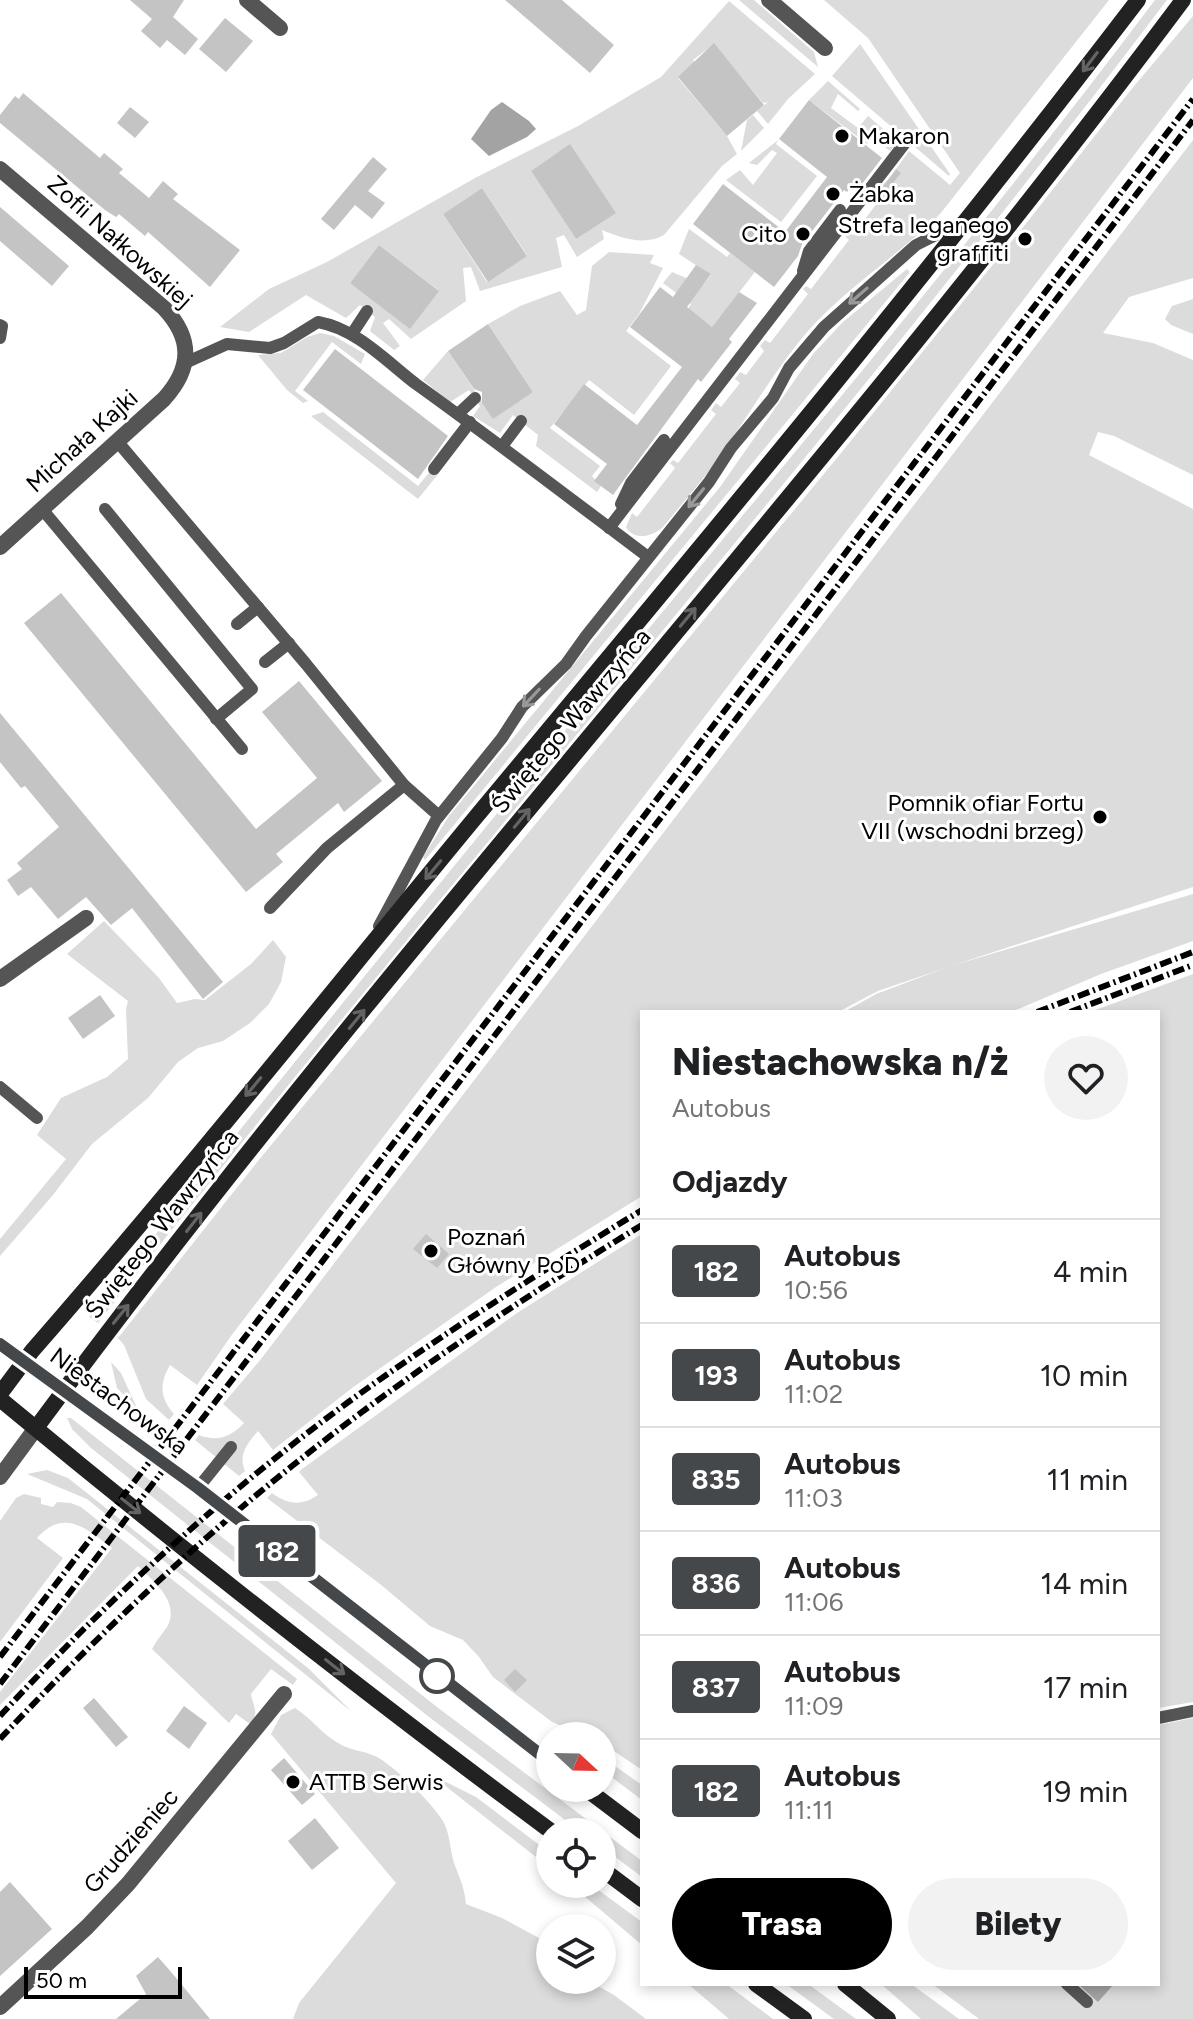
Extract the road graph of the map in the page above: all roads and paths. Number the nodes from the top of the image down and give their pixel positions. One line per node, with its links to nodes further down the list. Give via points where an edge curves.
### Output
1 (247, 0): 5 (street)
2 (769, 0): 6 (street)
3 (1138, 0): 10 (main road, Świętego Wawrzyńca, one-way to 10)
4 (1183, 0): 46 (main road, Świętego Wawrzyńca, one-way to 4, via 308,1078 1030,200)
5 (280, 28)
6 (825, 48)
7 (905, 143): 11 (lane)
8 (0, 169): 16 (street, Zofii Nałkowskiej, via 164,308 182,330)
9 (840, 210): 11 (lane, via 809,251)
10 (966, 220): 29 (lane, one-way to 29, via 916,245 824,327); 40 (main road, Świętego Wawrzyńca, one-way to 40)
11 (800, 280): 27 (lane)
12 (367, 311): 14 (lane)
13 (0, 325): 15 (lane)
14 (352, 334): 16 (lane, via 318,322 270,348 227,344); 18 (lane)
15 (0, 338)
16 (185, 363): 22 (street, Michała Kajki, via 174,388)
17 (475, 398): 18 (lane)
18 (458, 414): 20 (lane)
19 (521, 421): 23 (lane)
20 (470, 422): 23 (lane); 24 (lane)
21 (664, 440): 27 (lane, via 631,483)
22 (117, 441): 25 (street, Michała Kajki); 30 (lane)
23 (503, 445): 27 (lane)
24 (434, 469)
25 (42, 509): 28 (street, Michała Kajki); 34 (lane)
26 (105, 509): 34 (lane, via 252,689)
27 (609, 528): 29 (lane)
28 (0, 547)
29 (648, 557): 37 (lane, one-way to 37)
30 (258, 607): 31 (lane); 32 (lane)
31 (237, 624)
32 (289, 643): 33 (lane); 36 (lane)
33 (265, 662)
34 (216, 719): 35 (lane)
35 (242, 749)
36 (404, 785): 37 (lane); 38 (lane, via 327,848)
37 (439, 816): 40 (lane)
38 (270, 908)
39 (86, 918): 41 (street)
40 (366, 952): 45 (main road, Świętego Wawrzyńca, one-way to 45)
41 (0, 979)
42 (0, 1087): 43 (lane)
43 (37, 1118)
44 (0, 1344): 45 (main road, Niestachowska)
45 (24, 1361): 46 (main road, Niestachowska); 47 (main road, Świętego Wawrzyńca)
46 (64, 1390): 48 (main road, Świętego Wawrzyńca); 51 (main road, Niestachowska)
47 (0, 1396): 48 (main road)
48 (36, 1428): 50 (street, Świętego Wawrzyńca); 57 (main road, one-way to 57)
49 (231, 1447): 51 (lane)
50 (0, 1477)
51 (198, 1488): 55 (main road, Niestachowska)
52 (284, 1694): 65 (street, Grudzieniec, via 128,1884)
53 (1193, 1711): 54 (lane)
54 (1160, 1718)
55 (536, 1751)
56 (604, 1802): 58 (main road)
57 (536, 1820)
58 (640, 1829)
59 (616, 1880): 60 (main road)
60 (640, 1898)
61 (759, 1986): 66 (main road)
62 (847, 1986): 67 (main road)
63 (1069, 1986): 64 (lane)
64 (1087, 2002)
65 (0, 2007)
66 (804, 2019)
67 (888, 2019)

